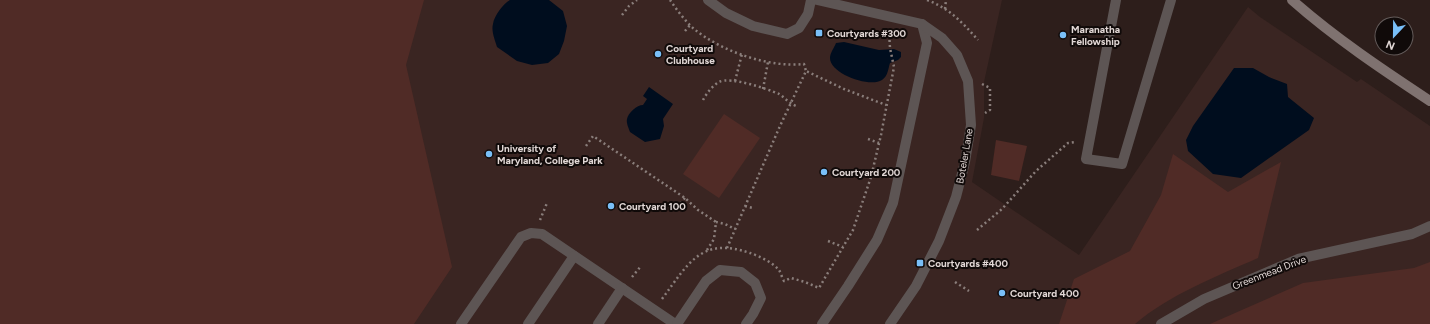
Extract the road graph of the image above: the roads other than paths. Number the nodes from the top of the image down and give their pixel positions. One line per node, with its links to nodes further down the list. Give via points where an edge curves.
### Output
1 (708, 0): 2 (street, via 726,13 753,26 787,34 799,28 808,14)
2 (811, 0)
3 (817, 0): 7 (street, Boteler Lane)
4 (1116, 0): 5 (street, via 1086,159 1122,164)
5 (1171, 0)
6 (1292, 0): 8 (street, via 1322,26)
7 (922, 24): 17 (street, via 927,43 893,204 877,240); 18 (street, Boteler Lane, via 942,38 956,55 968,81 970,125 965,162 956,197 939,241 916,286)
8 (1430, 101)
9 (1430, 226): 19 (street, Greenmead Drive, via 1412,234 1298,259 1204,299)
10 (574, 256): 11 (street); 12 (street, via 542,234 531,233 521,237); 13 (street)
11 (622, 288): 14 (street); 15 (street)
12 (460, 324)
13 (528, 324)
14 (598, 324)
15 (676, 324): 16 (street, via 706,281 720,270 741,272 754,283 761,298)
16 (746, 324)
17 (822, 324)
18 (890, 324)
19 (1161, 324)

